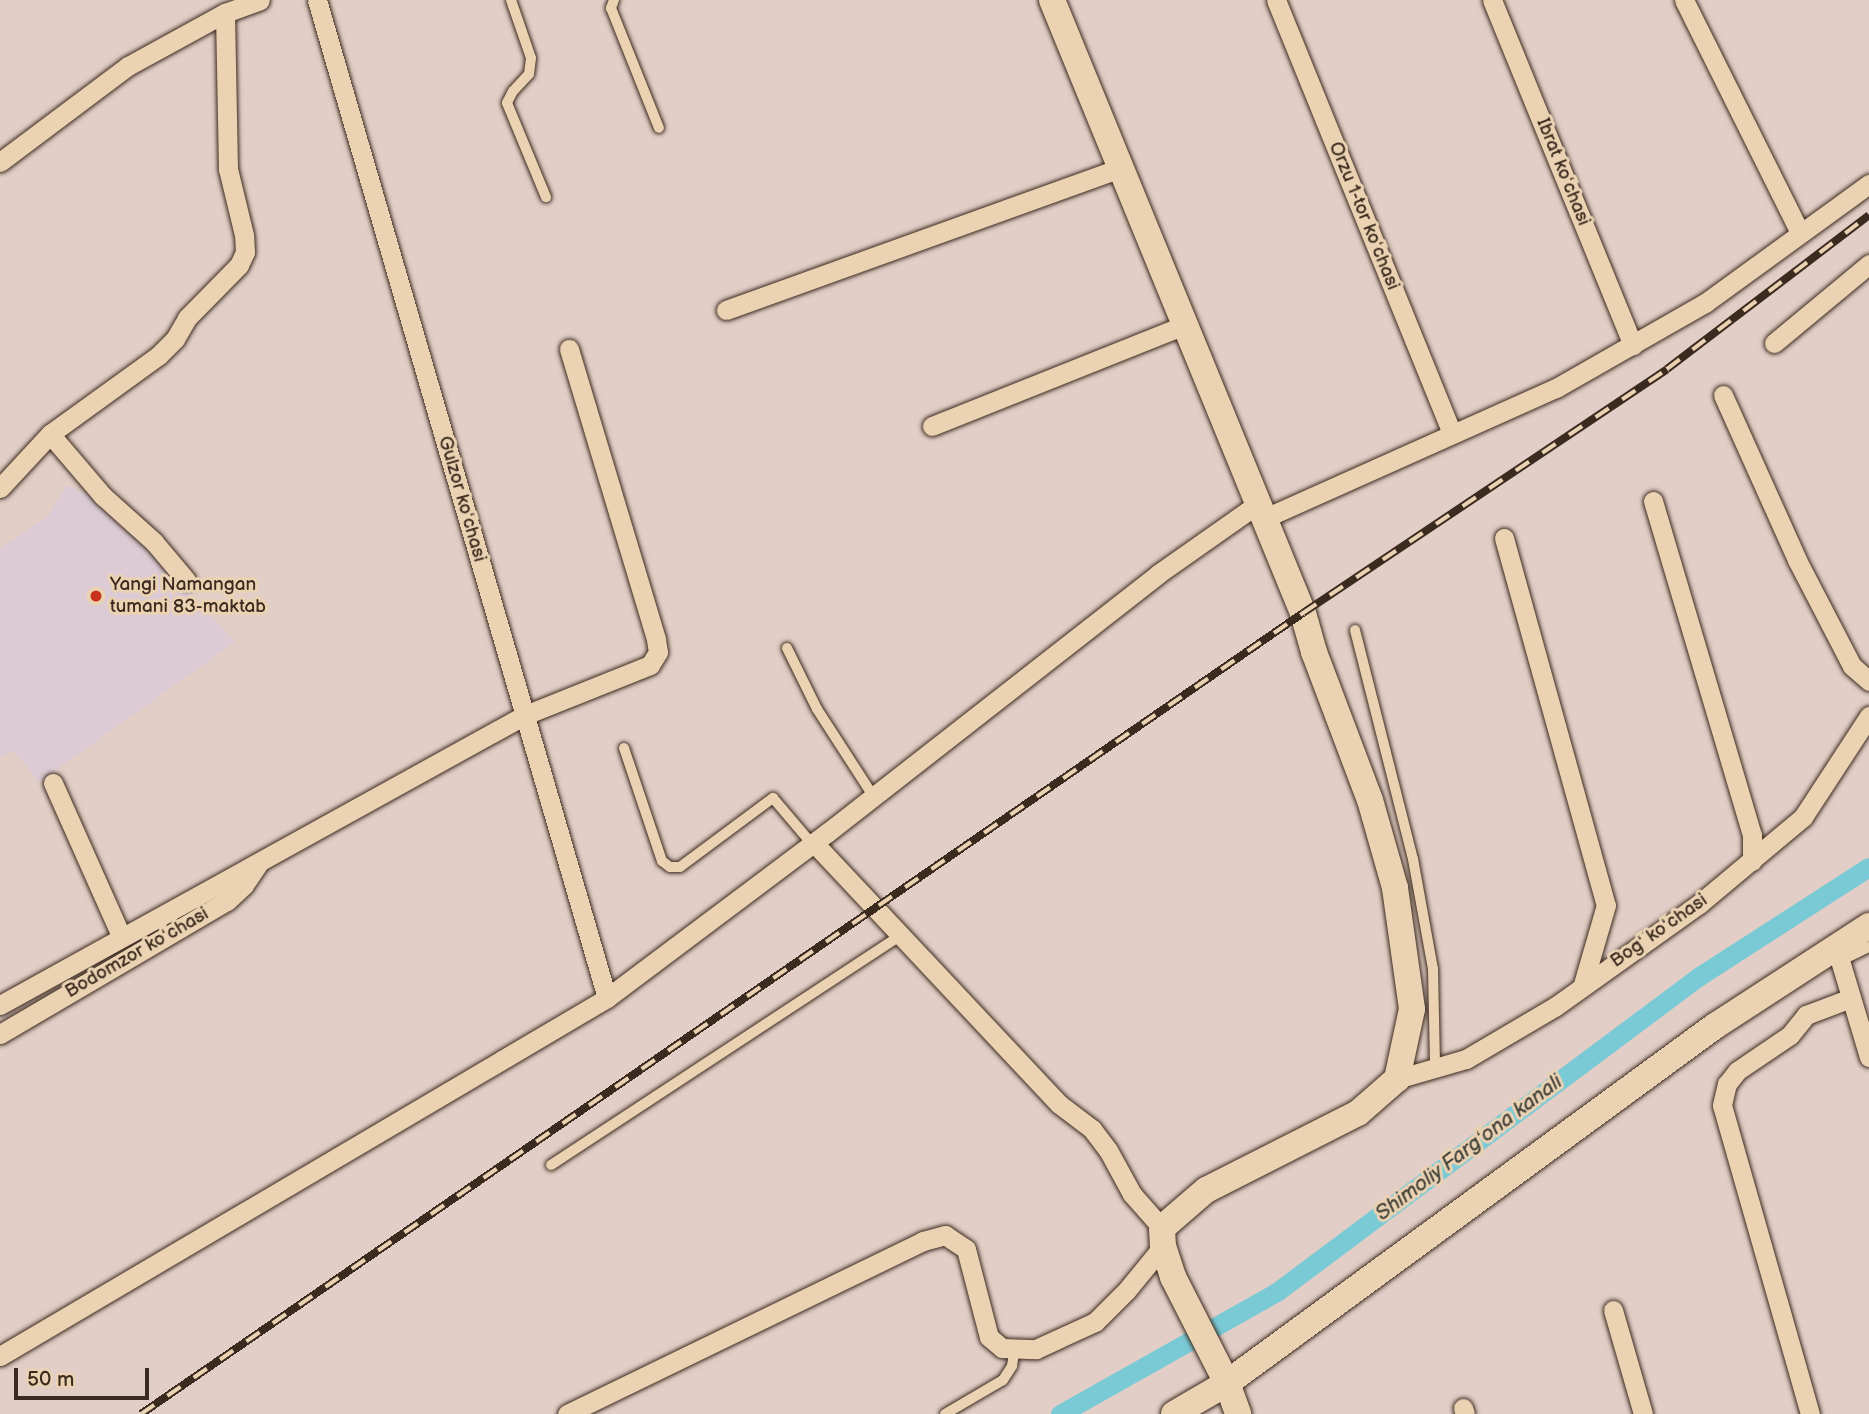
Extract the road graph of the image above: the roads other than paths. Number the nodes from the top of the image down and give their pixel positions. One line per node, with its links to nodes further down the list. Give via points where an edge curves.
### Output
1 (260, 0): 9 (street)
2 (317, 0): 34 (street, Gulzor koʻchasi)
3 (511, 0): 14 (lane, via 531,58 529,74 507,103)
4 (614, 0): 10 (lane, via 611,8)
5 (1052, 0): 12 (main road)
6 (1276, 0): 24 (street, Orzu 1-tor koʻchasi)
7 (1492, 0): 20 (street, Ibrat koʻchasi)
8 (1684, 0): 15 (street)
9 (225, 13): 11 (street, via 128,66); 25 (street, via 228,169 245,252 239,265 187,318 159,355)
10 (659, 128)
11 (0, 162)
12 (1121, 168): 17 (street); 18 (main road)
13 (1869, 184): 15 (street)
14 (546, 197)
15 (1800, 233): 20 (street, via 1704,303)
16 (1869, 264): 19 (street)
17 (726, 310)
18 (1185, 324): 23 (street); 28 (main road)
19 (1774, 343)
20 (1633, 345): 24 (street, via 1556,388)
21 (569, 349): 34 (street, Bodomzor koʻchasi, via 658,652 650,664)
22 (1723, 395): 33 (street, via 1797,560 1852,666)
23 (932, 426)
24 (1452, 433): 28 (street)
25 (50, 434): 26 (street); 30 (street)
26 (0, 488)
27 (1653, 501): 41 (street, via 1752,835)
28 (1262, 510): 38 (street, via 1158,574); 54 (main road, via 1370,800 1395,888 1412,1009)
29 (1504, 538): 47 (street, via 1606,905)
30 (186, 580)
31 (1355, 630): 53 (lane, via 1416,871 1433,969)
32 (787, 648): 38 (lane, via 817,709)
33 (1869, 681)
34 (525, 715): 40 (street, Bodomzor koʻchasi); 49 (street, Gulzor koʻchasi)
35 (1869, 716): 41 (street, Bogʻ koʻchasi, via 1802,817)
36 (624, 748): 39 (lane, via 662,860 670,867 680,867 773,798)
37 (53, 783): 44 (street)
38 (874, 797): 39 (street)
39 (813, 844): 43 (street); 49 (street)
40 (262, 859): 44 (street, Bodomzor koʻchasi); 51 (street, Bodomzor koʻchasi, via 226,901)
41 (1752, 861): 47 (street, Bogʻ koʻchasi, via 1699,904)
42 (1869, 926): 46 (main road)
43 (901, 935): 55 (lane); 56 (street, via 1059,1104 1093,1129)
44 (121, 936): 50 (street, Bodomzor koʻchasi)
45 (1869, 947): 46 (lane)
46 (1838, 954): 48 (street); 60 (main road, via 1715,1026)
47 (1583, 984): 53 (street, Bogʻ koʻchasi, via 1556,1006 1466,1059)
48 (1851, 998): 52 (street); 66 (street, via 1806,1015 1790,1035 1737,1071 1727,1084 1722,1105)
49 (607, 999): 59 (street)
50 (0, 1004)
51 (0, 1034)
52 (1869, 1057)
53 (1435, 1066): 54 (street, Bogʻ koʻchasi)
54 (1396, 1079): 56 (main road, via 1358,1113 1206,1189)
55 (551, 1166)
56 (1162, 1237): 58 (street, via 1127,1290 1095,1322 1036,1349); 60 (main road, via 1173,1277)
57 (1613, 1310): 65 (street)
58 (1015, 1348): 61 (street, via 1002,1348 989,1337 966,1249 945,1235 923,1241); 62 (lane, via 1012,1366 1003,1380)
59 (0, 1356)
60 (1227, 1383): 63 (main road); 64 (main road)
61 (567, 1414)
62 (945, 1414)
63 (1174, 1414)
64 (1238, 1414)
65 (1643, 1414)
66 (1810, 1414)

